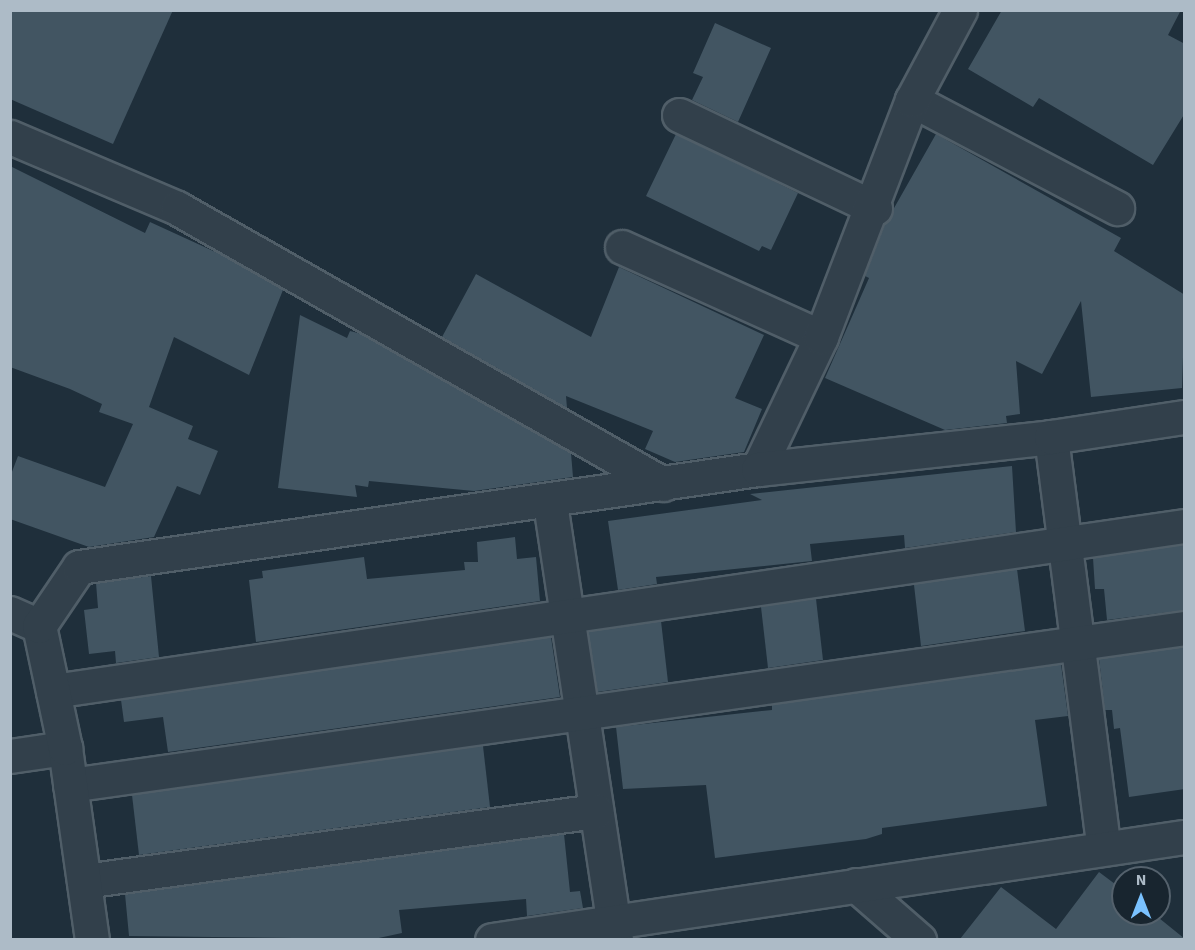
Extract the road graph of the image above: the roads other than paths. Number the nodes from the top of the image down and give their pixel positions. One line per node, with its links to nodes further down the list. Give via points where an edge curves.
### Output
1 (960, 10): 2 (street)
2 (912, 100): 5 (street); 6 (street)
3 (679, 115): 5 (street)
4 (10, 137): 12 (street, via 177,208)
5 (875, 208): 8 (street)
6 (1117, 208)
7 (622, 247): 8 (street)
8 (821, 337): 11 (street)
9 (1185, 417): 10 (street)
10 (1051, 437): 11 (street); 15 (street)
11 (758, 469): 12 (street)
12 (663, 484): 13 (street)
13 (550, 503): 16 (street); 17 (street, via 79,567)
14 (1185, 526): 15 (street)
15 (1065, 543): 16 (street); 19 (street)
16 (567, 613): 20 (street); 21 (street)
17 (25, 620): 20 (street)
18 (1185, 628): 19 (street)
19 (1077, 642): 21 (street); 27 (street)
20 (53, 691): 22 (street)
21 (582, 715): 24 (street); 25 (street)
22 (65, 748): 23 (street); 24 (street)
23 (10, 756)
24 (70, 785): 28 (street)
25 (596, 811): 28 (street); 30 (street)
26 (1185, 837): 27 (street)
27 (1104, 848): 29 (street)
28 (84, 881): 31 (street)
29 (856, 885): 30 (street); 33 (street)
30 (615, 931): 32 (street)
31 (92, 939)
32 (492, 939)
33 (919, 939)

